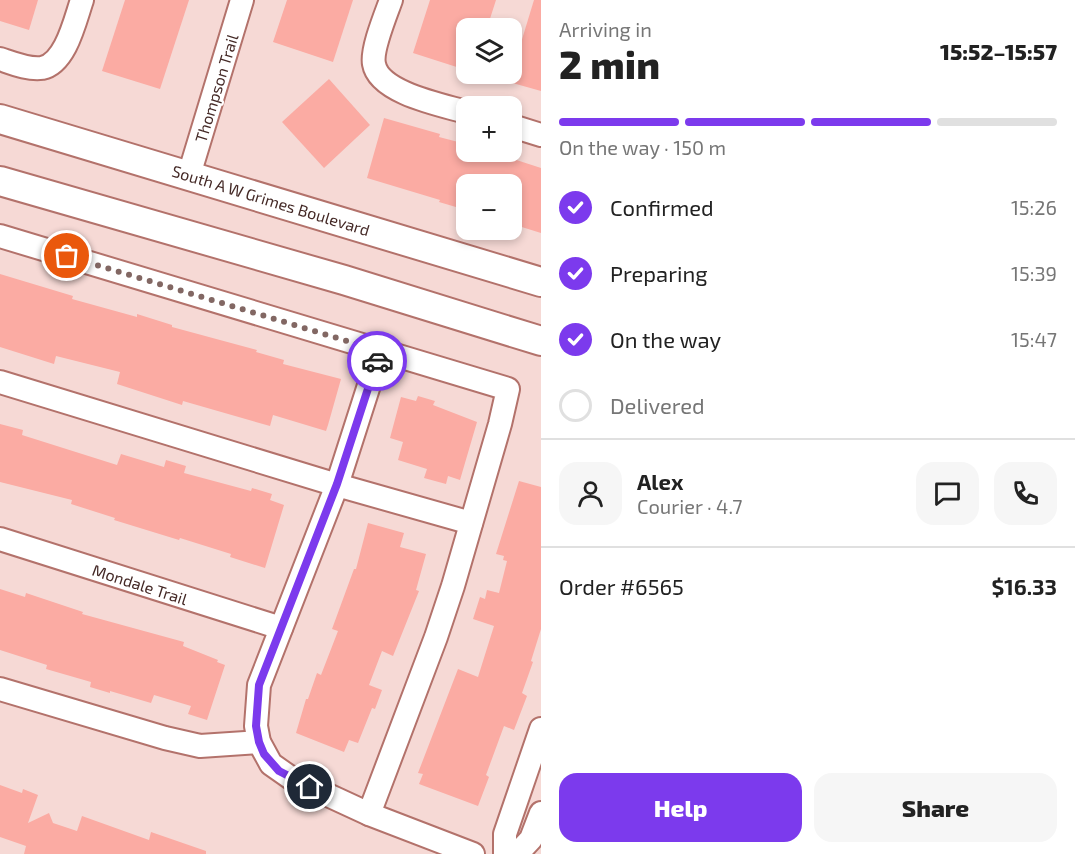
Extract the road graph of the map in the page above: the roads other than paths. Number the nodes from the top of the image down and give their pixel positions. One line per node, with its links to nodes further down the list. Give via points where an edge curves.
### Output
1 (82, 0): 4 (street, via 63,51 53,63 41,68)
2 (242, 0): 9 (street, Thompson Trail)
3 (391, 0): 5 (street, via 374,64 383,80 403,93)
4 (0, 59)
5 (456, 109)
6 (0, 118): 9 (main road, South A W Grimes Boulevard)
7 (522, 129): 8 (street)
8 (541, 135)
9 (189, 175): 12 (main road, South A W Grimes Boulevard)
10 (0, 181): 13 (main road)
11 (0, 236): 14 (street)
12 (541, 282)
13 (541, 341)
14 (380, 351): 16 (street); 17 (street, via 508,389)
15 (0, 382): 16 (street)
16 (337, 484): 17 (street); 19 (street)
17 (471, 522): 24 (street, via 436,637)
18 (0, 539): 19 (street, Mondale Trail)
19 (281, 628): 22 (street, via 259,685)
20 (0, 689): 22 (street, via 200,746)
21 (541, 729): 26 (street, via 505,834)
22 (259, 742): 24 (street, via 279,771)
23 (541, 813): 27 (street, via 531,839)
24 (369, 814): 25 (street)
25 (473, 854)
26 (505, 854)
27 (517, 854)

